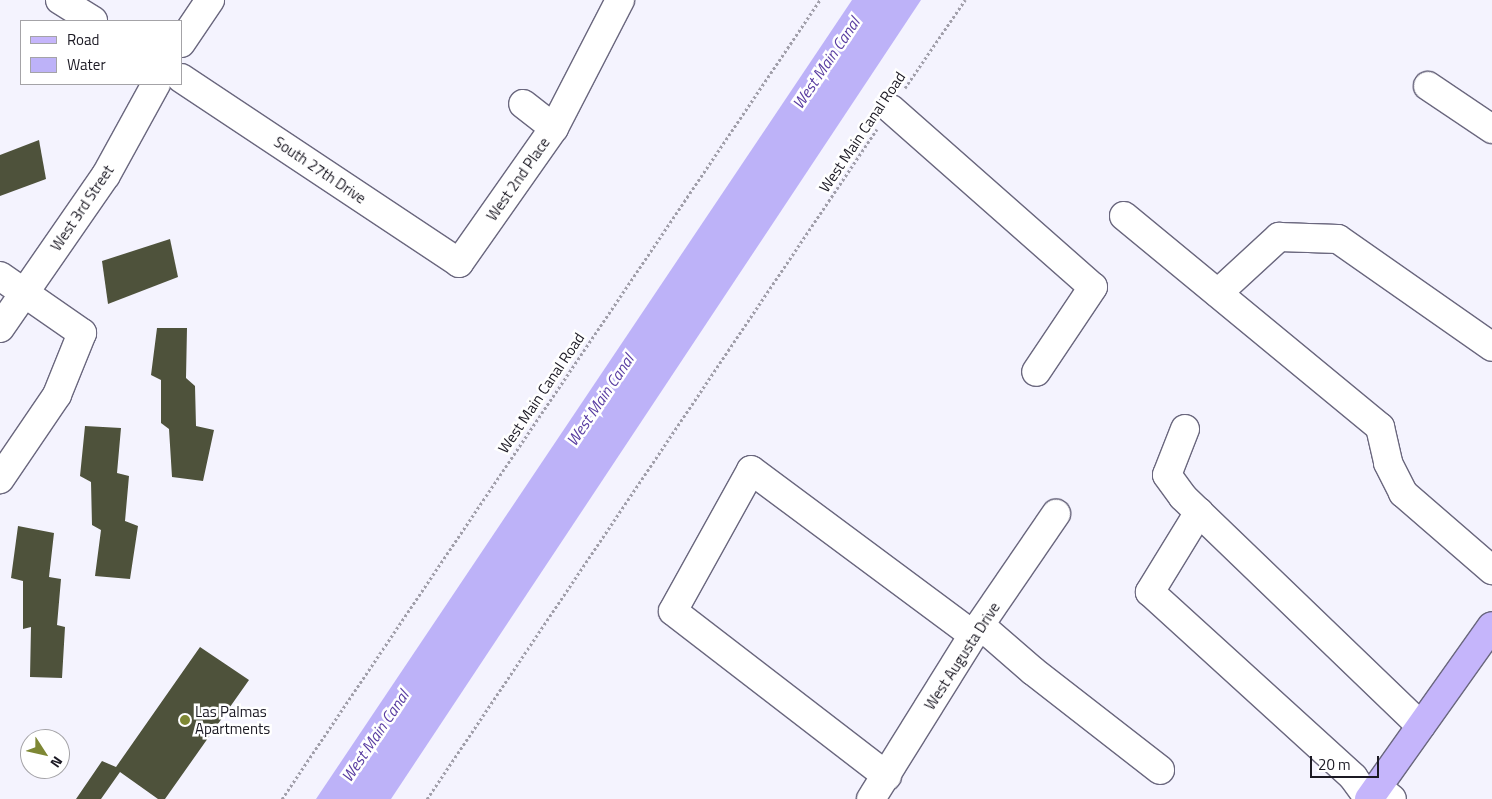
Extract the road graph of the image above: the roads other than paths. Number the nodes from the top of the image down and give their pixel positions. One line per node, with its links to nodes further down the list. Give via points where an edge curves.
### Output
1 (60, 0): 4 (street)
2 (210, 0): 5 (street)
3 (620, 0): 11 (street)
4 (91, 20)
5 (182, 42)
6 (182, 79): 14 (street, South 27th Drive)
7 (155, 85): 16 (street, West 3rd Street, via 106,176)
8 (1428, 86): 12 (street)
9 (523, 104): 11 (street, West 2nd Place)
10 (891, 109): 20 (street, via 1093,287)
11 (554, 128): 14 (street, West 2nd Place)
12 (1492, 129)
13 (1124, 216): 17 (street)
14 (459, 263)
15 (0, 276): 16 (street)
16 (24, 293): 18 (street, West 3rd Street); 22 (street, via 82,333 57,395)
17 (1218, 293): 19 (street, via 1279,237 1338,239); 25 (street, via 1380,427 1388,463 1403,493)
18 (0, 328)
19 (1492, 347)
20 (1036, 372)
21 (1185, 430): 23 (street, via 1167,475)
22 (0, 479)
23 (1199, 512): 28 (street); 31 (street, via 1150,592)
24 (1056, 514): 27 (street, West Augusta Drive)
25 (1492, 570)
26 (1492, 626): 28 (main road)
27 (977, 630): 29 (street); 30 (street, West Augusta Drive); 30 (street, via 751,470 673,611)
28 (1421, 726): 31 (main road)
29 (1160, 770)
30 (886, 776): 32 (street, West Augusta Drive)
31 (1377, 796)
32 (871, 799)

